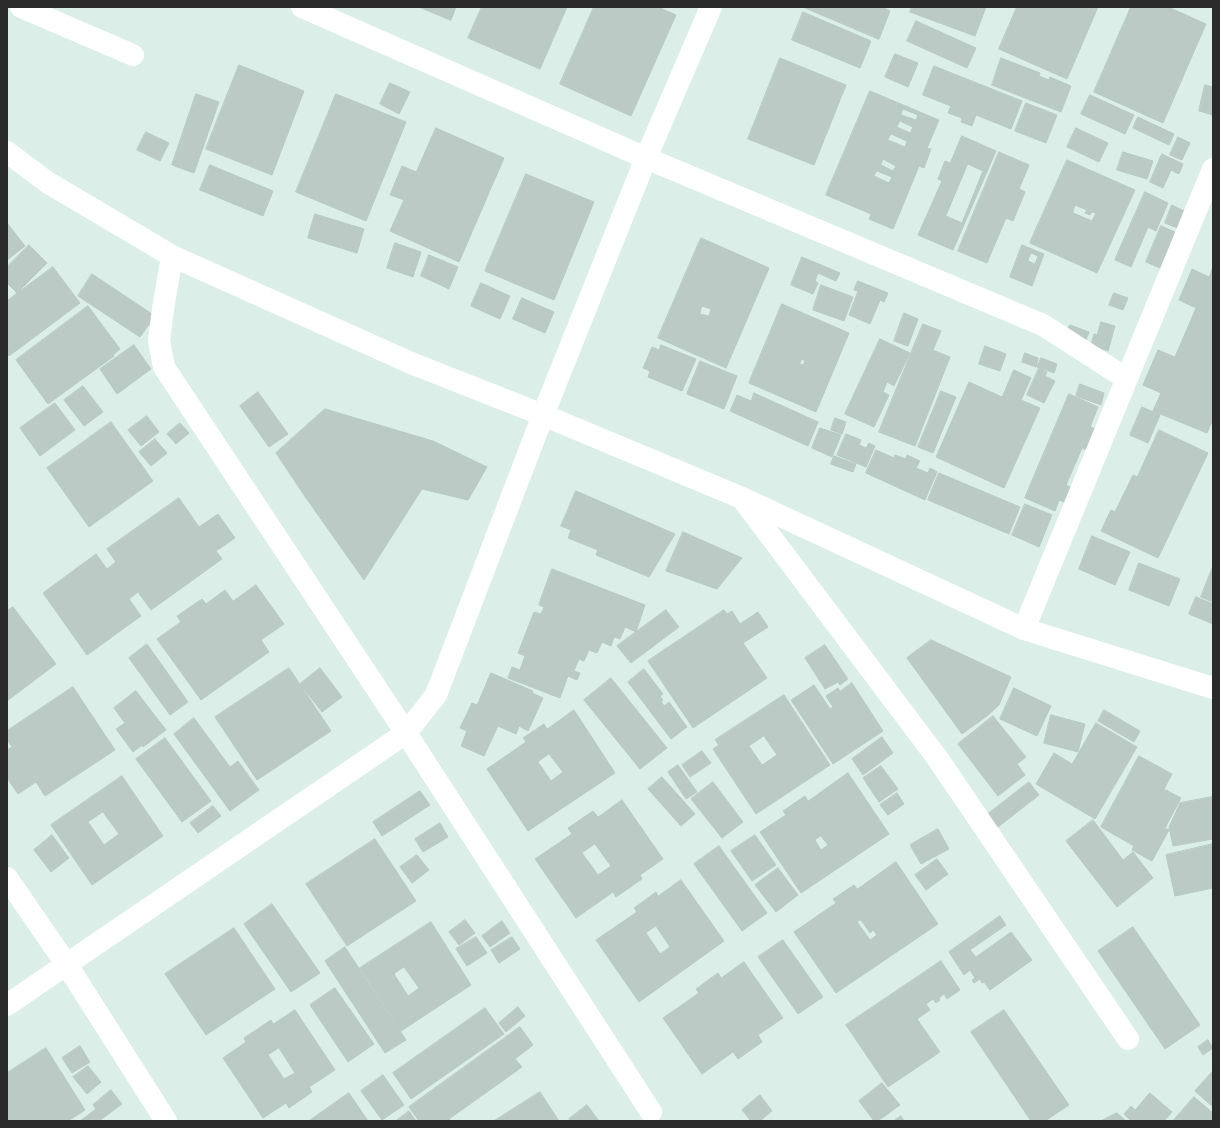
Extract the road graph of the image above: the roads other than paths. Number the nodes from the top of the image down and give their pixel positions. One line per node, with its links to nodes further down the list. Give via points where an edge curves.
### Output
1 (21, 7): 4 (street)
2 (302, 7): 6 (street)
3 (711, 7): 6 (street)
4 (133, 55)
5 (7, 152): 8 (street, via 47,182)
6 (646, 158): 9 (street, via 1043,325); 10 (street)
7 (1213, 169): 9 (street)
8 (172, 256): 10 (street, via 411,363); 14 (street, via 159,341 164,367)
9 (1127, 379): 12 (street)
10 (543, 415): 11 (street); 14 (street, via 436,695)
11 (742, 498): 12 (street); 18 (street, via 938,759)
12 (1024, 629): 13 (street)
13 (1213, 688)
14 (406, 733): 16 (street); 19 (street)
15 (7, 878): 16 (street)
16 (67, 965): 17 (street); 20 (street)
17 (7, 1005)
18 (1128, 1038)
19 (651, 1112)
20 (166, 1121)

